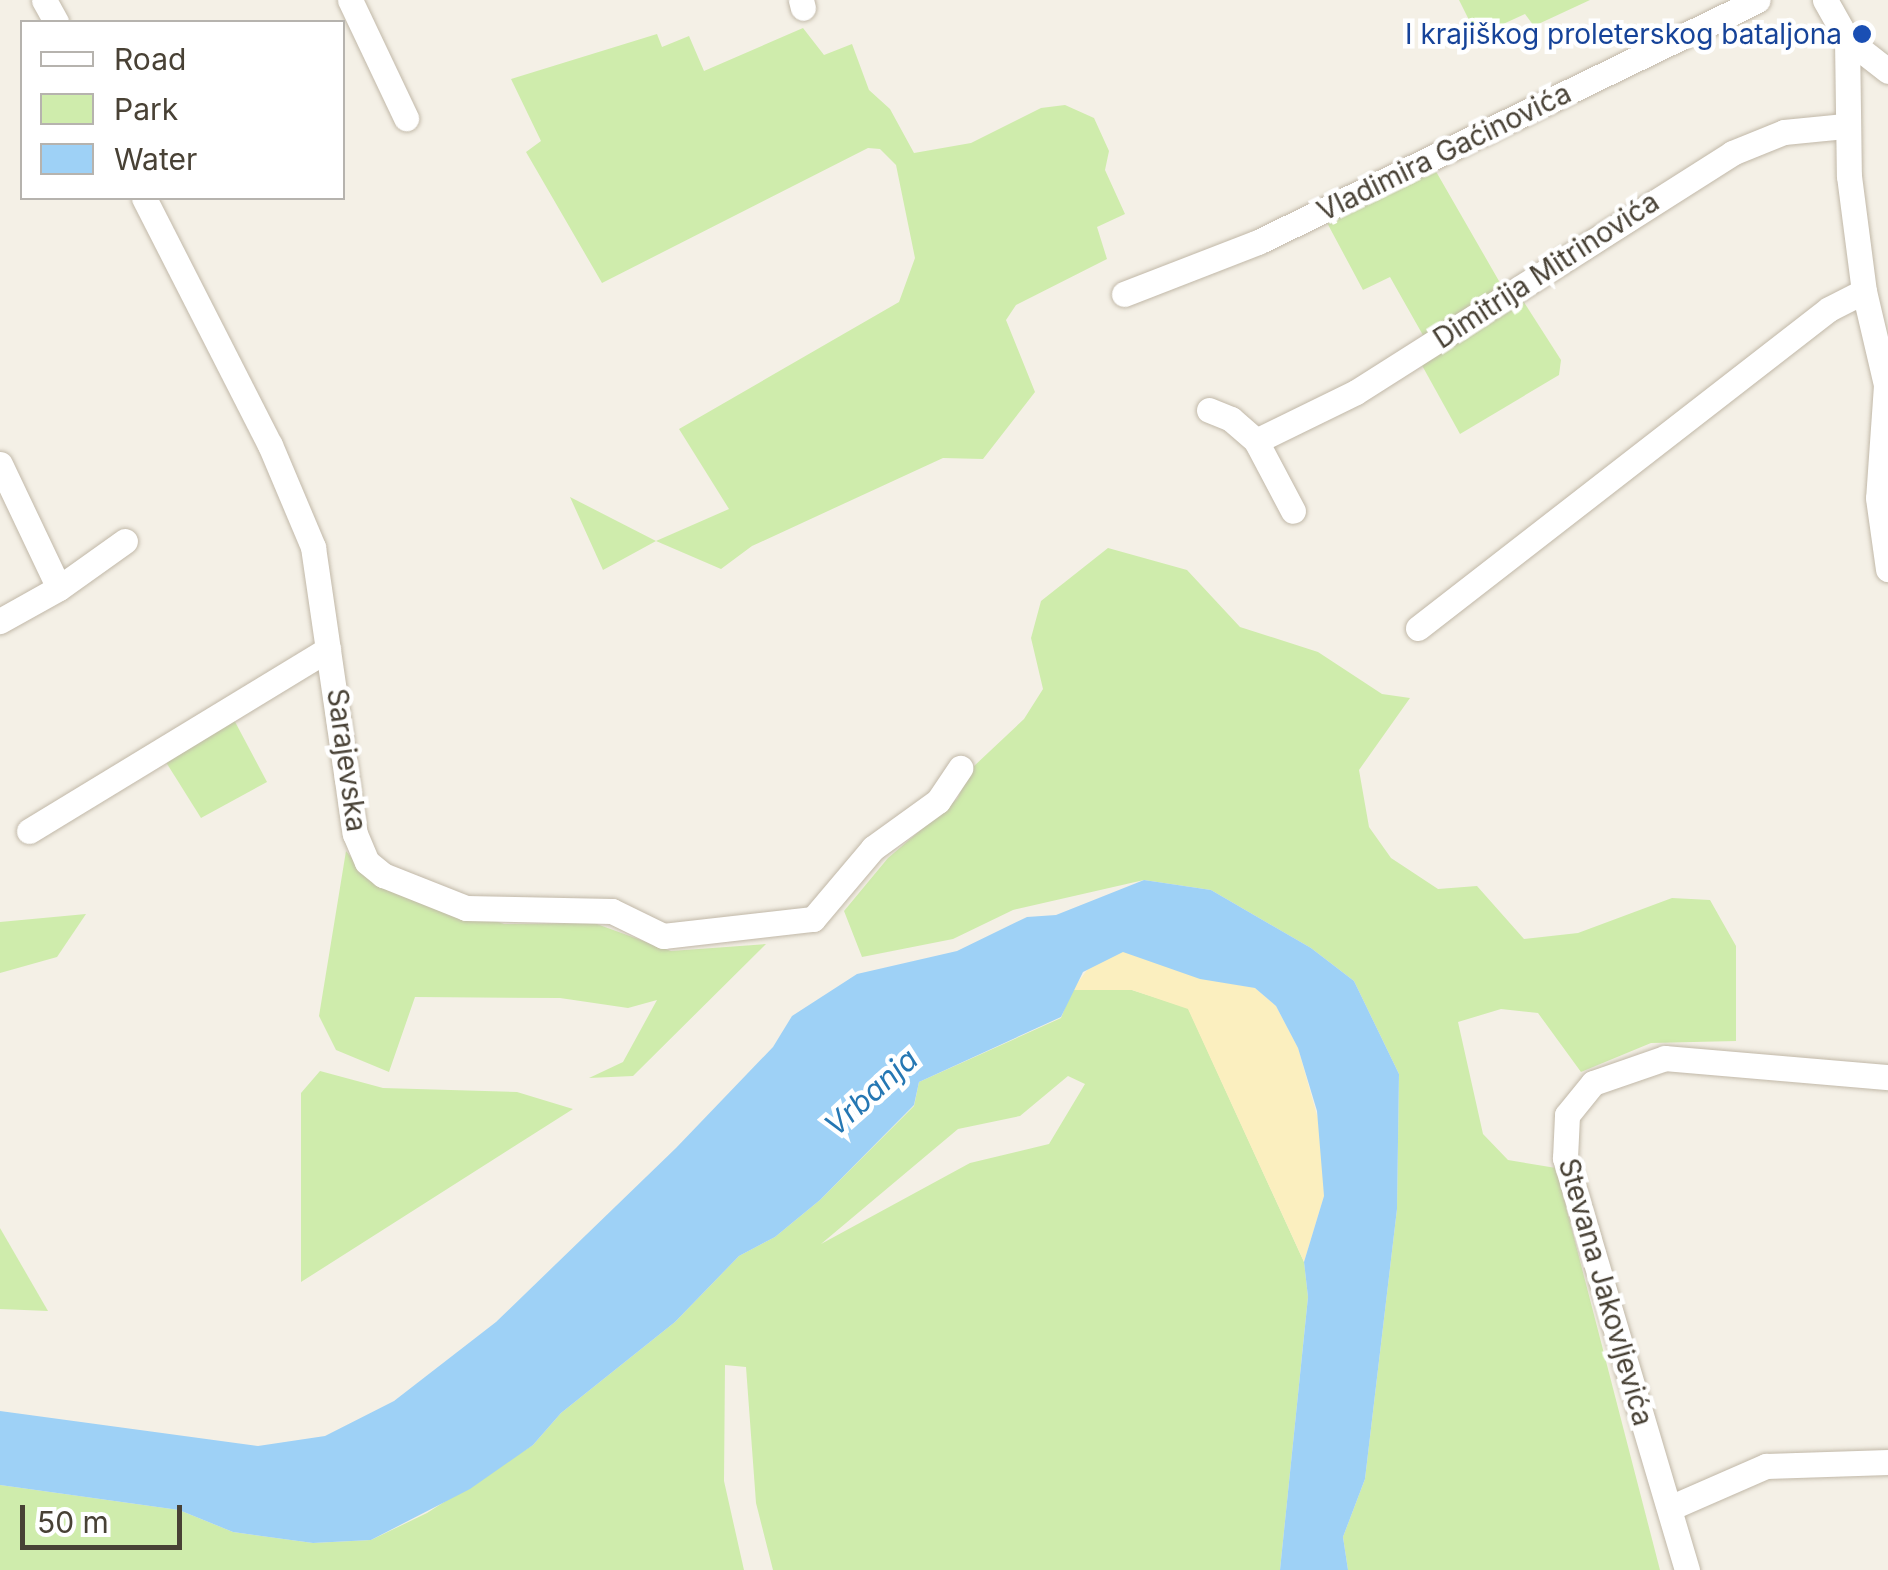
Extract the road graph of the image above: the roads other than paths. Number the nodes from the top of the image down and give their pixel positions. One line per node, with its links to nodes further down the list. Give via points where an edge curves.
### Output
1 (350, 0): 7 (street)
2 (1758, 0): 11 (street, Vladimira Gaćinovića, via 1258,242)
3 (1825, 0): 4 (street)
4 (1847, 39): 5 (street); 6 (street)
5 (1885, 69): 6 (street, via 1860,76)
6 (1848, 90): 8 (street)
7 (406, 118)
8 (1845, 126): 10 (street); 13 (street, Dimitrija Mitrinovića, via 1784,132 1732,152 1356,392)
9 (145, 200): 21 (street, Sarajevska, via 309,537)
10 (1864, 291): 17 (street, via 1886,386 1878,498); 20 (street, via 1829,309)
11 (1124, 294)
12 (1209, 410): 13 (street)
13 (1256, 442): 15 (street)
14 (0, 464): 18 (street)
15 (1293, 511)
16 (125, 541): 18 (street)
17 (1888, 568)
18 (58, 588): 19 (street)
19 (0, 621)
20 (1418, 628)
21 (328, 649): 22 (street, Sarajevska, via 359,848 383,875 466,908 612,912 680,938 814,920 873,848 938,801); 23 (street)
22 (960, 768)
23 (29, 831)
24 (1888, 1077): 26 (street, Stevana Jakovljevića, via 1665,1058 1593,1083 1567,1115 1565,1158)
25 (1888, 1462): 26 (street, via 1766,1466)
26 (1672, 1508): 27 (street, Stevana Jakovljevića)
27 (1687, 1570)

